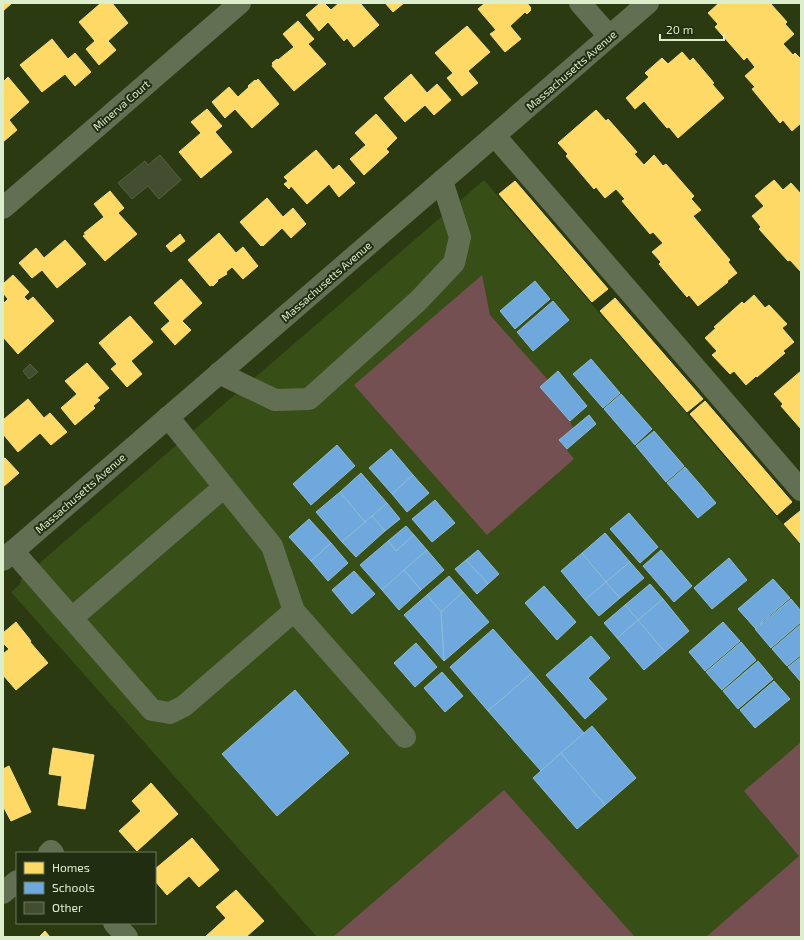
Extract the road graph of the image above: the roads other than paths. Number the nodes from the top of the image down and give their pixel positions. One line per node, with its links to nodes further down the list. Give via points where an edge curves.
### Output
1 (240, 3): 7 (street, Minerva Court)
2 (580, 3): 4 (street)
3 (648, 3): 4 (street, Massachusetts Avenue)
4 (610, 36): 5 (street, Massachusetts Avenue)
5 (495, 136): 6 (street, Massachusetts Avenue); 11 (street)
6 (442, 181): 8 (street, Massachusetts Avenue); 8 (street, via 460,237 454,263 418,301 309,399 275,400)
7 (3, 208)
8 (219, 374): 9 (street, Massachusetts Avenue)
9 (168, 417): 10 (street); 12 (street, Massachusetts Avenue)
10 (224, 487): 13 (street, via 272,546); 14 (street)
11 (801, 490)
12 (8, 556): 14 (street)
13 (294, 611): 14 (street, via 184,706 170,713 152,710); 15 (street)
14 (72, 618)
15 (405, 736)
16 (16, 882): 17 (street)
17 (3, 893)
18 (115, 924): 19 (street)
19 (127, 937)

